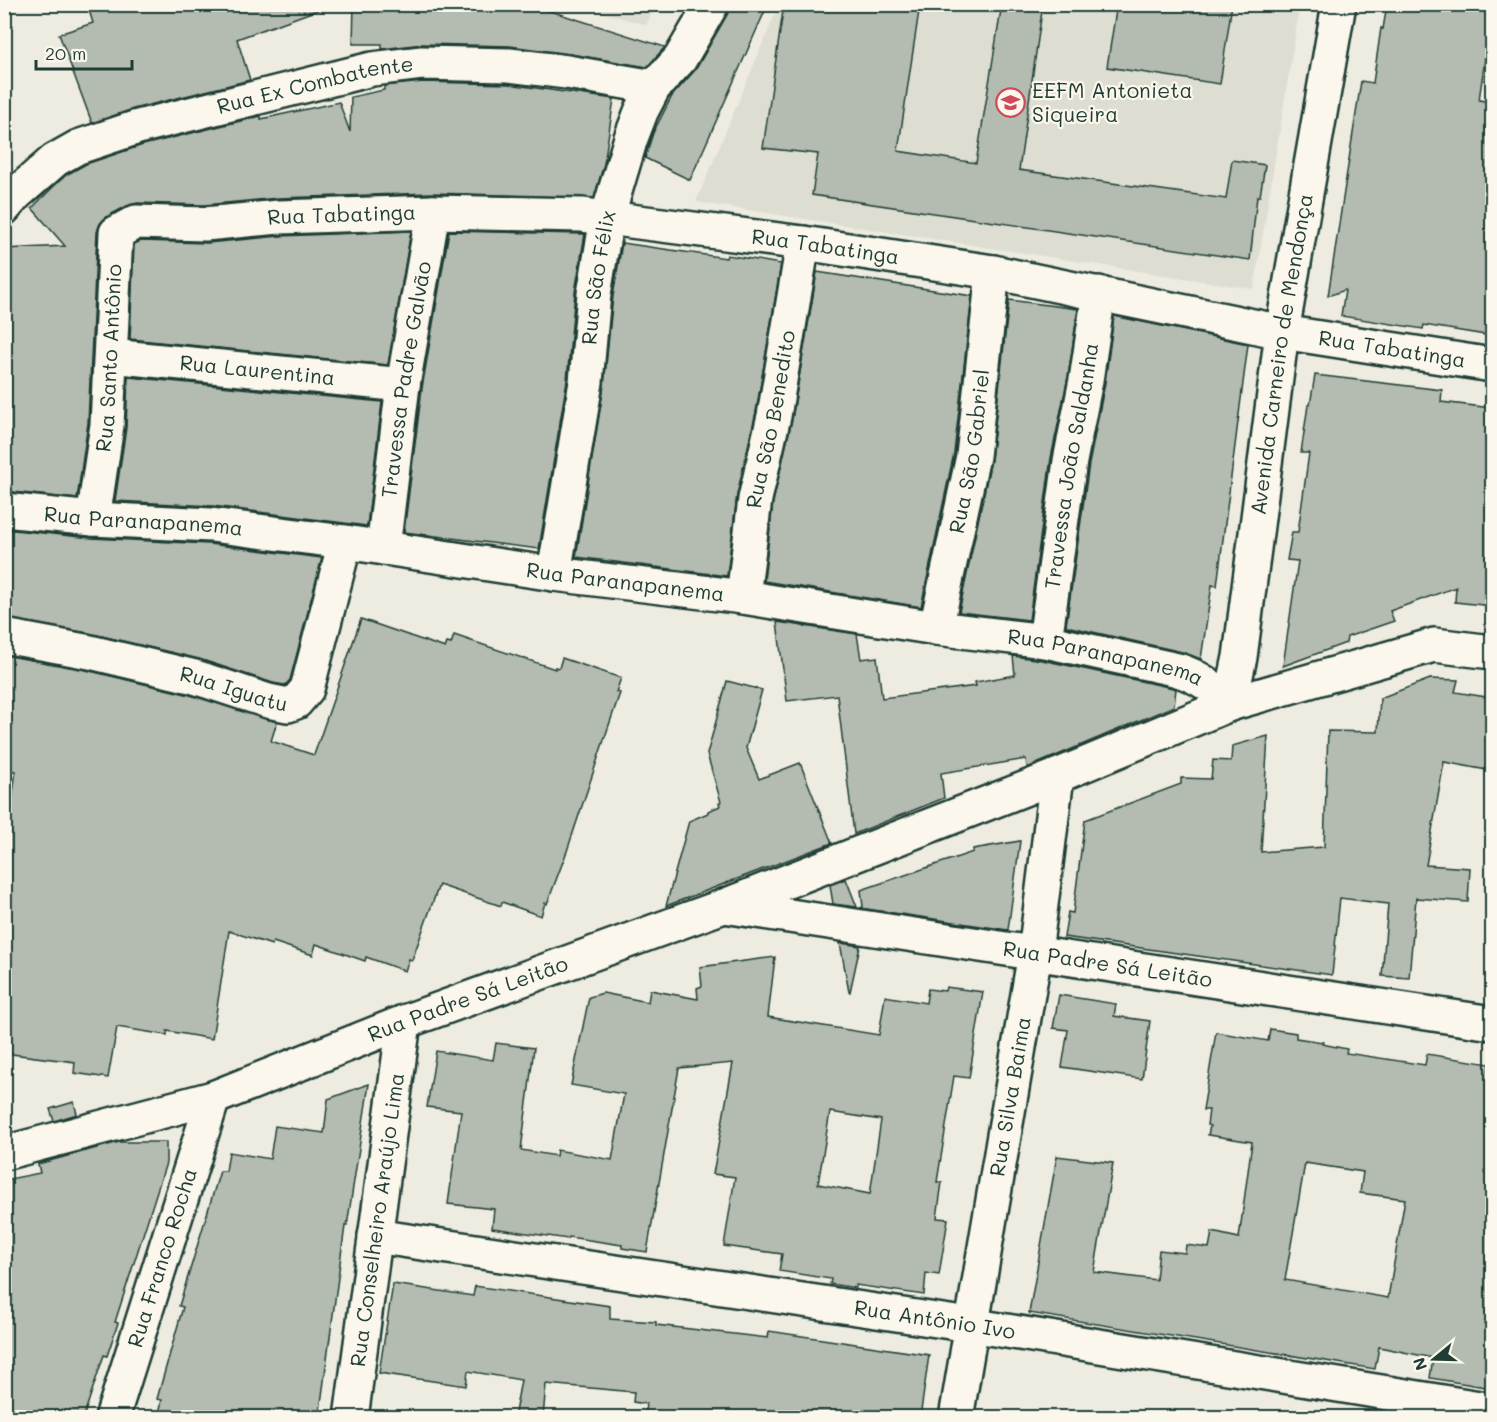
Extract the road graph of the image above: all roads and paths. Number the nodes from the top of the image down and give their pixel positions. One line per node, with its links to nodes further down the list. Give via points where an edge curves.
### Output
1 (712, 4): 3 (street, Rua São Félix, via 680,59)
2 (1339, 4): 11 (street, Avenida Carneiro de Mendonça)
3 (654, 87): 4 (street, Rua Ex Combatente, via 509,66 422,63 372,69 138,127 78,147 55,160); 6 (street, Rua São Félix, via 631,138)
4 (4, 208)
5 (433, 212): 6 (street, Rua Tabatinga); 7 (street, Rua Tabatinga, via 279,217 214,224); 14 (street, Travessa Padre Galvão)
6 (607, 218): 8 (street, Rua Tabatinga); 19 (street, Rua São Félix, via 594,294 586,382)
7 (151, 223): 12 (street, Rua Santo Antônio, via 136,222 116,233)
8 (802, 243): 9 (street, Rua Tabatinga); 20 (street, Rua São Benedito, via 774,416 755,499)
9 (993, 272): 10 (street, Rua Tabatinga); 21 (street, Rua São Gabriel, via 973,456)
10 (1100, 293): 11 (street, Rua Tabatinga); 23 (street, Travessa João Saldanha, via 1070,461)
11 (1282, 332): 13 (street, Rua Tabatinga); 25 (street, Avenida Carneiro de Mendonça, via 1240,657)
12 (111, 357): 14 (street, Rua Laurentina); 16 (street, Rua Santo Antônio, via 107,425)
13 (1492, 365)
14 (403, 386): 18 (street, Travessa Padre Galvão)
15 (4, 510): 16 (street, Rua Paranapanema)
16 (93, 519): 17 (street, Rua Paranapanema, via 211,525)
17 (345, 542): 18 (street, Rua Paranapanema); 22 (street, Rua Iguatu, via 307,689 288,705 195,677)
18 (383, 548): 19 (street, Rua Paranapanema)
19 (554, 574): 20 (street, Rua Paranapanema)
20 (743, 597): 21 (street, Rua Paranapanema)
21 (936, 628): 23 (street, Rua Paranapanema)
22 (4, 636)
23 (1045, 641): 25 (street, Rua Paranapanema, via 1179,669 1216,689)
24 (1492, 652): 25 (street, Rua Padre Sá Leitão, via 1434,645)
25 (1230, 704): 26 (street, Rua Padre Sá Leitão)
26 (1057, 776): 27 (street, Rua Padre Sá Leitão); 28 (street, Rua Silva Baima)
27 (724, 906): 28 (street, Rua Padre Sá Leitão); 29 (street, Rua Padre Sá Leitão)
28 (1035, 953): 30 (street, Rua Padre Sá Leitão); 34 (street, Rua Silva Baima)
29 (404, 1022): 31 (street, Rua Padre Sá Leitão); 33 (street, Rua Conselheiro Araújo Lima)
30 (1492, 1023)
31 (213, 1098): 32 (street, Rua Padre Sá Leitão); 36 (street, Rua Franco Rocha)
32 (4, 1153)
33 (375, 1236): 34 (street, Rua Antônio Ivo); 37 (street, Rua Conselheiro Araújo Lima)
34 (970, 1325): 35 (street, Rua Antônio Ivo); 38 (street, Rua Silva Baima)
35 (1492, 1410)
36 (112, 1418)
37 (351, 1418)
38 (956, 1418)

